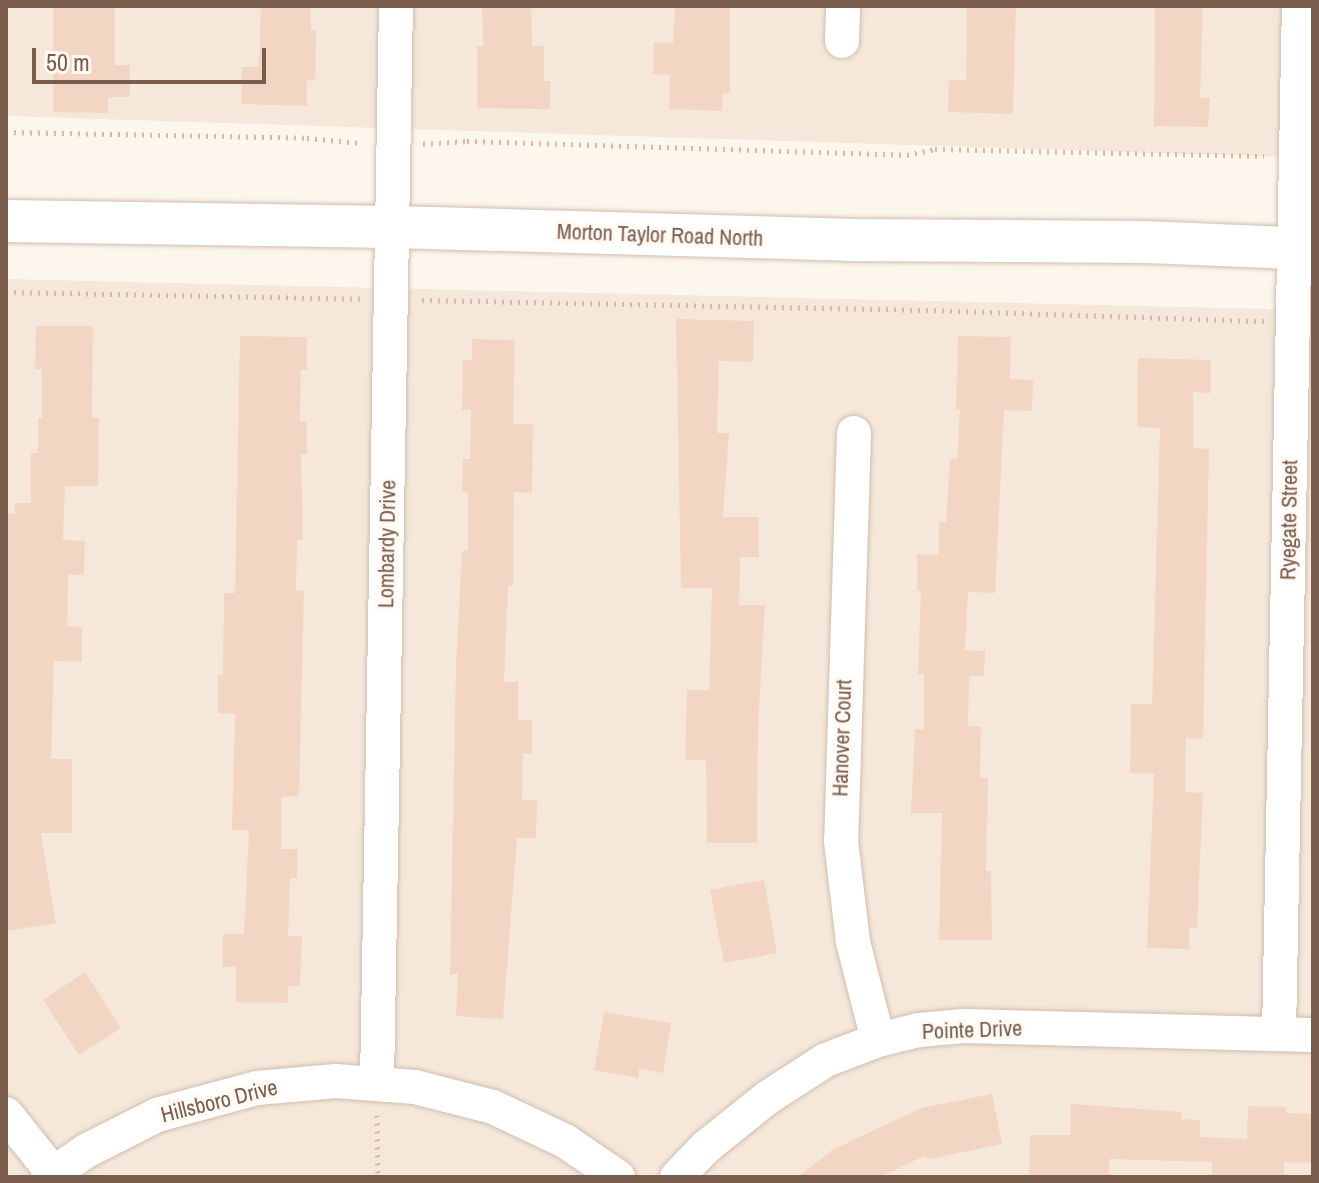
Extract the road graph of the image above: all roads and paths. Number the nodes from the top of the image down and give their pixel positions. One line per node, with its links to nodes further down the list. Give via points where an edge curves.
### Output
1 (396, 6): 10 (street, Lombardy Drive)
2 (843, 6): 4 (street)
3 (1299, 6): 8 (street, Ryegate Street)
4 (842, 41)
5 (6, 132): 6 (path)
6 (364, 143)
7 (418, 144): 8 (path, via 467,141 907,155 935,149)
8 (1296, 156): 11 (street, Ryegate Street)
9 (6, 221): 10 (street, Morton Taylor Road North)
10 (393, 227): 11 (street, Morton Taylor Road North); 20 (street, Lombardy Drive)
11 (1304, 248): 15 (street, Ryegate Street)
12 (6, 292): 13 (path)
13 (360, 299)
14 (415, 300): 15 (path)
15 (1293, 321): 17 (street, Ryegate Street)
16 (854, 433): 19 (street, Hanover Court, via 841,841 853,942)
17 (1279, 1034): 18 (street, Pointe Drive); 19 (street, Pointe Drive, via 963,1026)
18 (1313, 1035)
19 (878, 1040): 25 (street, Pointe Drive, via 826,1060 767,1098)
20 (377, 1082): 22 (street, Hillsboro Drive, via 296,1082 203,1100 121,1132); 23 (path); 24 (street, Hillsboro Drive, via 493,1107 565,1141)
21 (6, 1114): 22 (street)
22 (50, 1175)
23 (378, 1177)
24 (618, 1177)
25 (677, 1177)

